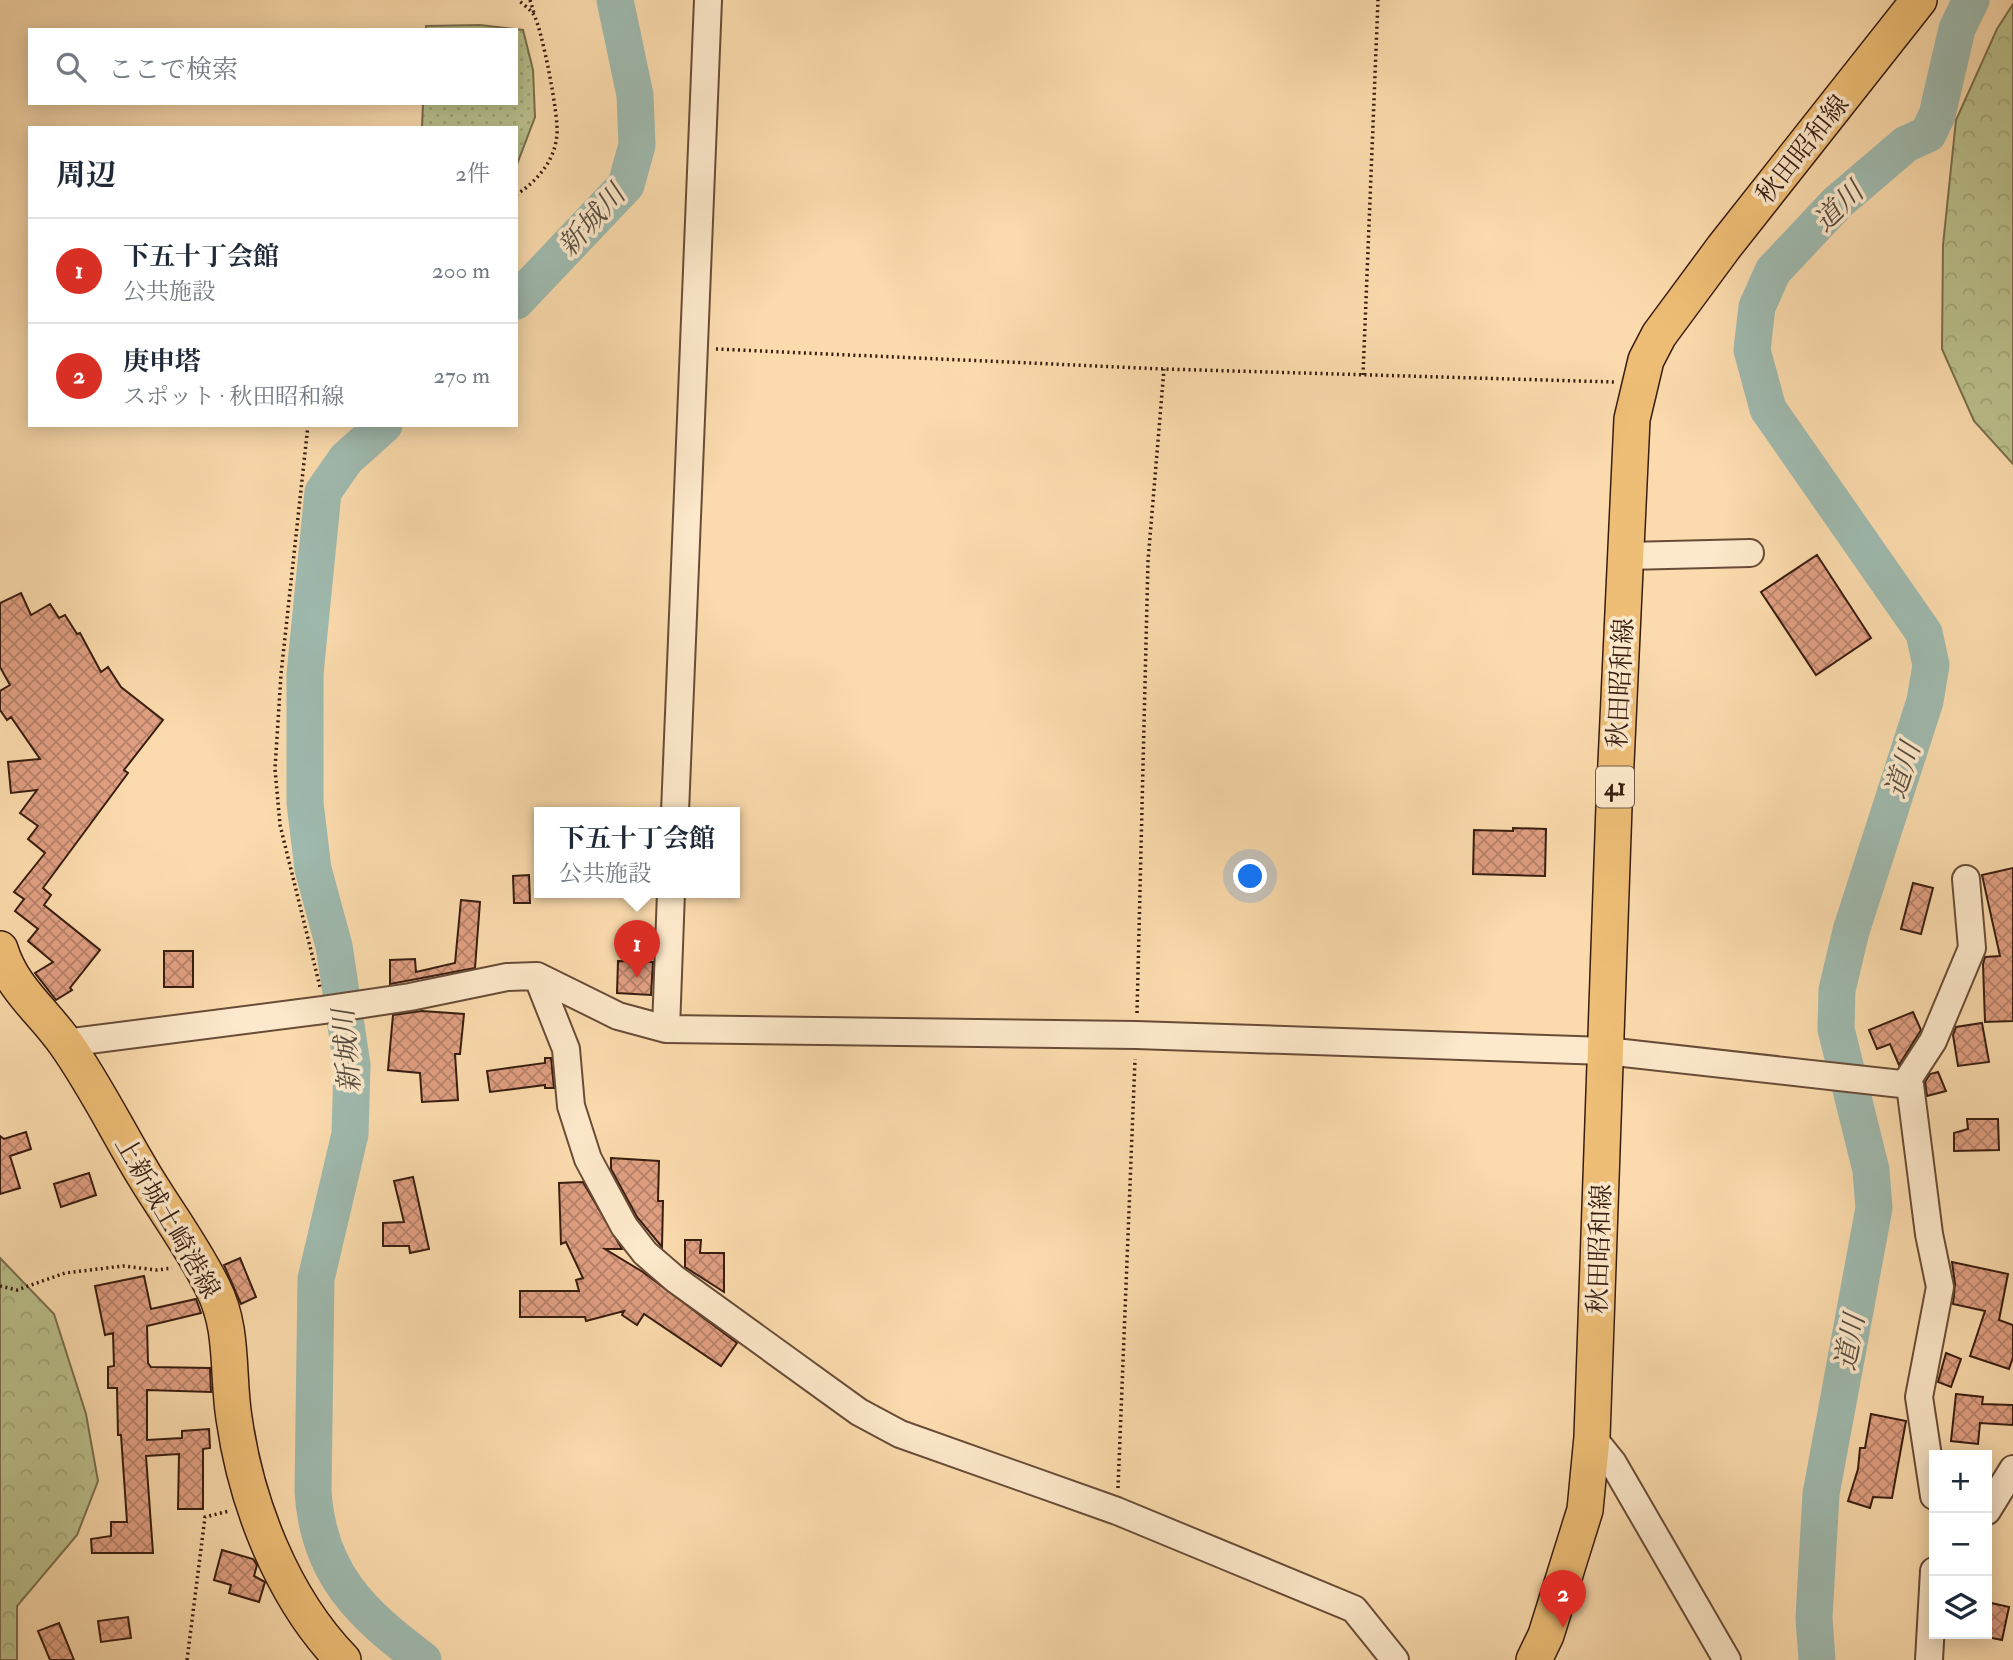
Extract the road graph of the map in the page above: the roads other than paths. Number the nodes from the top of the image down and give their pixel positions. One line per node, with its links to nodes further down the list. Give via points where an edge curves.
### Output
1 (708, 0): 5 (street)
2 (1919, 0): 4 (main road, 秋田昭和線 / 41, via 1659,335 1646,360 1632,419)
3 (1750, 553): 4 (street)
4 (1627, 556): 12 (main road, 秋田昭和線 / 41)
5 (675, 807)
6 (1966, 879): 13 (street, via 1972,948 1933,1041)
7 (671, 898): 10 (street)
8 (0, 949): 11 (main road, 上新城土崎港線, via 29,1003)
9 (537, 976): 10 (street, via 618,1016); 11 (street, via 507,977 323,1010); 20 (street, via 566,1049 571,1106 588,1159 624,1226 676,1279 859,1412 890,1429 1117,1511 1353,1609)
10 (666, 1029): 12 (street, via 1136,1035)
11 (65, 1043): 19 (main road, 上新城土崎港線, via 223,1311 233,1416 254,1505 308,1618)
12 (1606, 1051): 13 (street); 14 (main road, 秋田昭和線 / 41)
13 (1905, 1084): 15 (street, via 1910,1085 1940,1287 1919,1397)
14 (1592, 1437): 21 (main road, 秋田昭和線 / 41, via 1585,1510); 22 (street, via 1613,1463)
15 (1929, 1463)
16 (2013, 1469): 17 (street)
17 (1992, 1503)
18 (1931, 1639): 23 (street)
19 (343, 1660)
20 (1395, 1660)
21 (1534, 1660)
22 (1727, 1660)
23 (1929, 1660)

